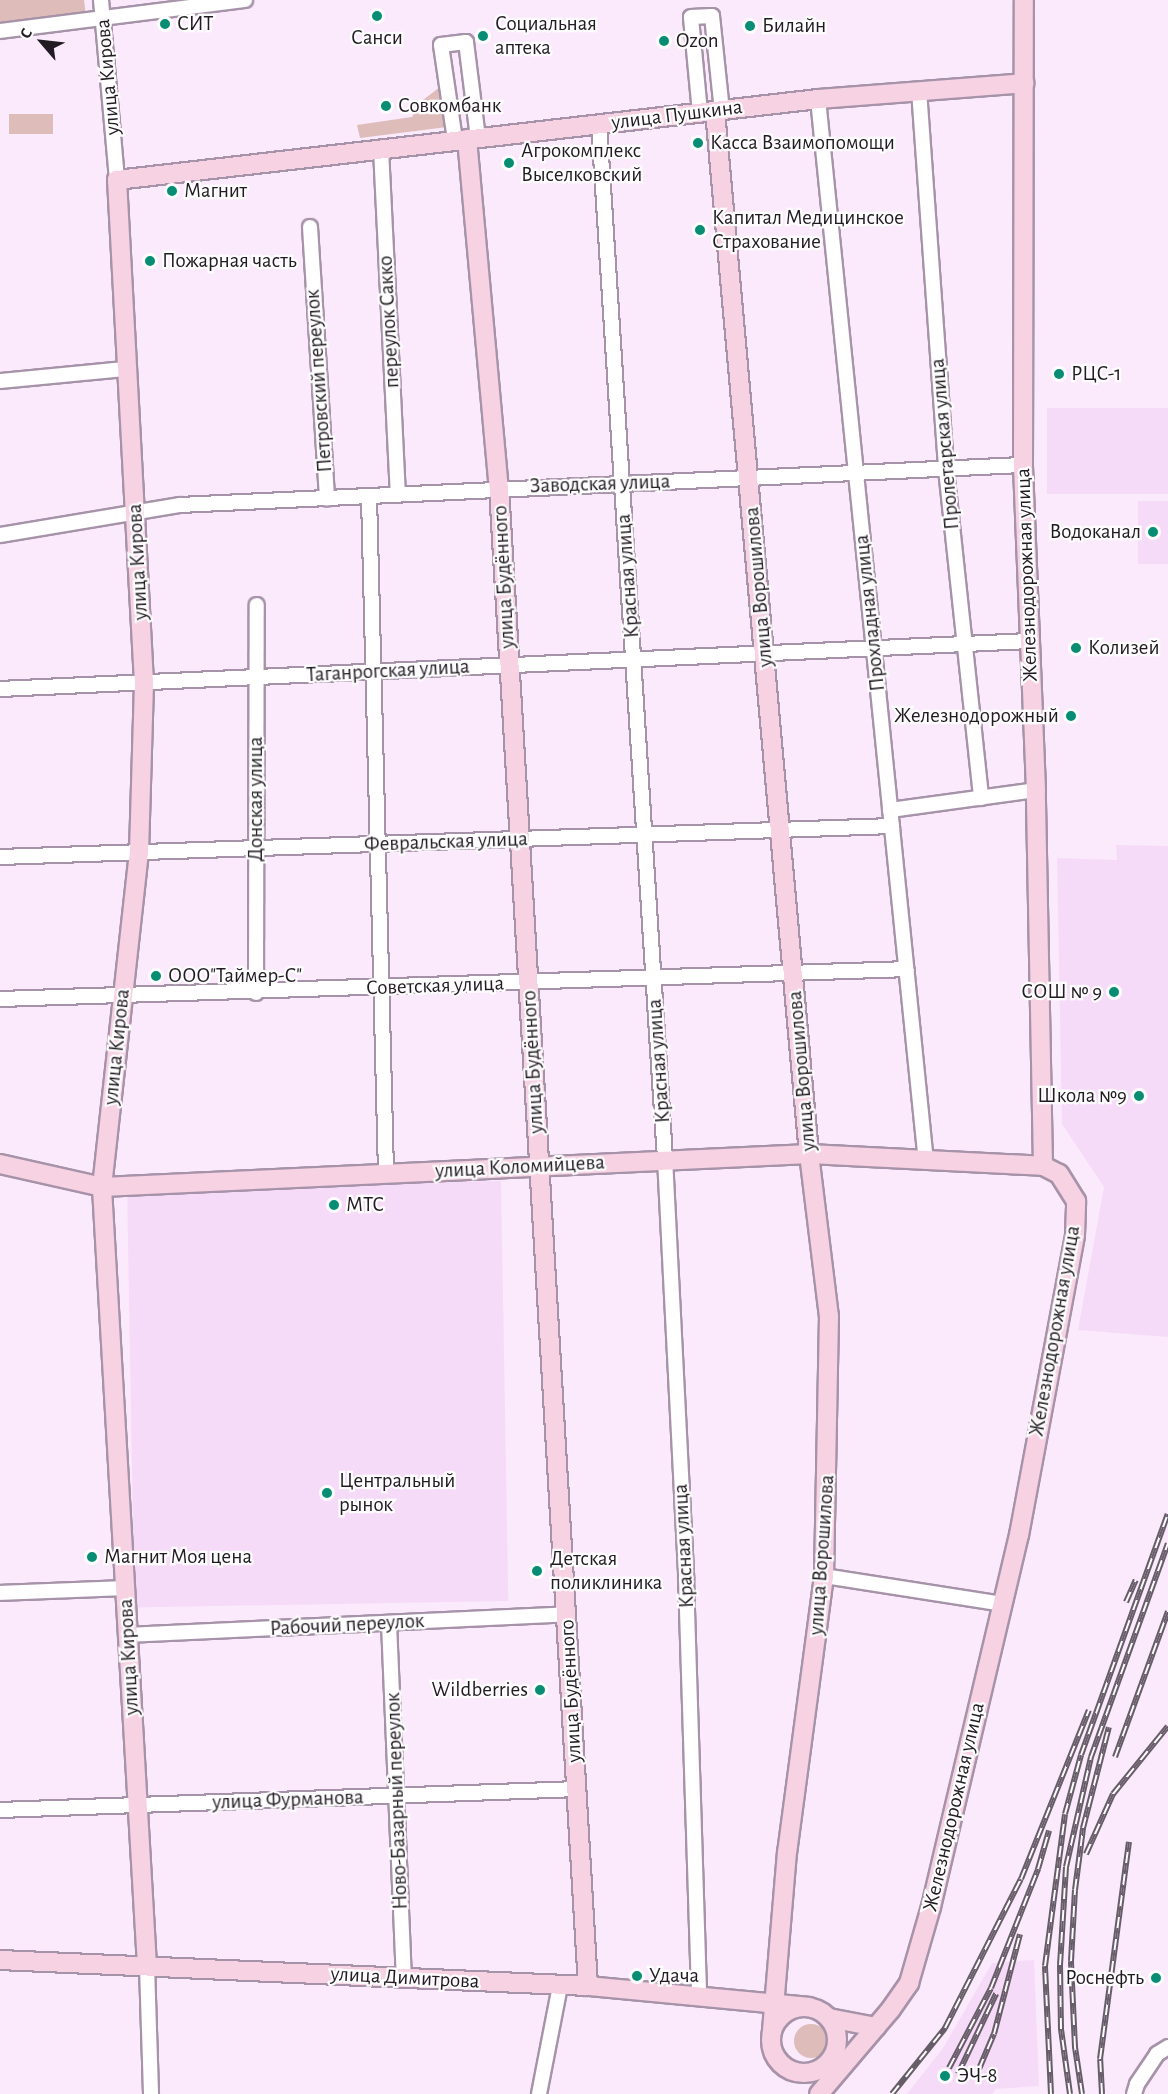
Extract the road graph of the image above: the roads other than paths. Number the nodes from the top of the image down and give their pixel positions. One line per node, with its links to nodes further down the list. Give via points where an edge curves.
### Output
1 (101, 0): 4 (street, улица Кирова)
2 (245, 0): 4 (street)
3 (1024, 0): 6 (main road, Железнодорожная улица)
4 (102, 18): 5 (street); 13 (street, улица Кирова)
5 (0, 32)
6 (1024, 82): 7 (main road, улица Пушкина); 17 (main road, Железнодорожная улица)
7 (919, 90): 8 (main road, улица Пушкина); 18 (street, Пролетарская улица)
8 (818, 99): 9 (main road, улица Пушкина); 19 (street, Прохладная улица)
9 (713, 112): 9 (street, улица Ворошилова, via 691,17 712,16); 10 (main road, улица Пушкина); 20 (main road, улица Ворошилова)
10 (599, 124): 11 (main road, улица Пушкина); 21 (street, Красная улица)
11 (467, 139): 11 (street, улица Будённого, via 466,42 441,45); 12 (main road, улица Пушкина); 22 (main road, улица Будённого)
12 (381, 149): 13 (main road, улица Пушкина); 23 (street, переулок Сакко)
13 (117, 180): 15 (main road, улица Кирова)
14 (310, 227): 25 (street, Петровский переулок)
15 (125, 369): 16 (street); 26 (main road, улица Кирова)
16 (0, 381)
17 (1023, 465): 18 (street, Заводская улица); 29 (main road, Железнодорожная улица)
18 (946, 469): 19 (street, Заводская улица); 30 (street, Пролетарская улица)
19 (856, 473): 20 (street, Заводская улица); 31 (street, Прохладная улица)
20 (749, 478): 21 (street, Заводская улица); 32 (main road, улица Ворошилова)
21 (622, 484): 22 (street, Заводская улица); 33 (street, Красная улица)
22 (499, 488): 23 (street, Заводская улица); 34 (main road, улица Будённого)
23 (398, 494): 24 (street, Заводская улица)
24 (369, 496): 25 (street, Заводская улица); 35 (street)
25 (327, 498): 26 (street, Заводская улица, via 180,506)
26 (136, 515): 27 (street, Заводская улица); 37 (main road, улица Кирова)
27 (0, 535)
28 (257, 605): 36 (street, Донская улица)
29 (1028, 641): 30 (street, Таганрогская улица); 39 (main road, Железнодорожная улица)
30 (963, 644): 31 (street, Таганрогская улица); 40 (street, Пролетарская улица)
31 (874, 648): 32 (street, Таганрогская улица); 41 (street, Прохладная улица)
32 (765, 653): 33 (street, Таганрогская улица); 43 (main road, улица Ворошилова)
33 (633, 659): 34 (street, Таганрогская улица); 44 (street, Красная улица)
34 (510, 665): 35 (street, Таганрогская улица); 45 (main road, улица Будённого)
35 (374, 672): 36 (street, Таганрогская улица); 46 (street)
36 (256, 677): 37 (street, Таганрогская улица); 47 (street, Донская улица)
37 (144, 682): 38 (street, Таганрогская улица); 48 (main road, улица Кирова)
38 (0, 689)
39 (1036, 790): 40 (street); 62 (main road, Железнодорожная улица)
40 (981, 798): 41 (street)
41 (890, 810): 42 (street, Прохладная улица)
42 (892, 826): 43 (street, Февральская улица); 50 (street, Прохладная улица)
43 (781, 830): 44 (street, Февральская улица); 51 (main road, улица Ворошилова)
44 (644, 835): 45 (street, Февральская улица); 52 (street, Красная улица)
45 (520, 839): 46 (street, Февральская улица); 53 (main road, улица Будённого)
46 (378, 844): 47 (street, Февральская улица); 54 (street)
47 (256, 848): 48 (street, Февральская улица); 55 (street, Донская улица)
48 (139, 852): 49 (street, Февральская улица); 56 (main road, улица Кирова)
49 (0, 856)
50 (907, 969): 51 (street, Советская улица); 60 (street, Прохладная улица)
51 (794, 973): 52 (street, Советская улица); 58 (main road, улица Ворошилова)
52 (654, 978): 53 (street, Советская улица); 59 (street, Красная улица)
53 (529, 983): 54 (street, Советская улица); 63 (main road, улица Будённого)
54 (382, 988): 55 (street, Советская улица); 64 (street)
55 (256, 993): 56 (street, Советская улица)
56 (123, 998): 57 (street, Советская улица); 65 (main road, улица Кирова)
57 (0, 999)
58 (809, 1154): 59 (main road, улица Коломийцева); 60 (main road, улица Коломийцева); 66 (main road, улица Ворошилова, via 829,1316)
59 (665, 1158): 63 (main road, улица Коломийцева); 82 (street, Красная улица, via 686,1578)
60 (926, 1162): 62 (main road, улица Коломийцева)
61 (0, 1164): 65 (main road, улица Коломийцева)
62 (1043, 1166): 69 (main road, Железнодорожная улица, via 1059,1174 1076,1201 1075,1235)
63 (540, 1167): 64 (main road, улица Коломийцева); 70 (main road, улица Будённого)
64 (387, 1174): 65 (main road, улица Коломийцева)
65 (102, 1187): 67 (main road, улица Кирова)
66 (824, 1576): 69 (street); 83 (main road, улица Ворошилова, via 787,1851)
67 (125, 1588): 68 (street); 72 (main road, улица Кирова)
68 (0, 1593)
69 (1002, 1604): 86 (main road, Железнодорожная улица, via 931,1907 909,1983)
70 (566, 1614): 71 (street, Рабочий переулок); 73 (main road, улица Будённого)
71 (389, 1623): 72 (street, Рабочий переулок); 74 (street, Ново-Базарный переулок)
72 (128, 1635): 75 (main road, улица Кирова)
73 (577, 1789): 74 (street, улица Фурманова); 81 (main road, улица Будённого)
74 (397, 1796): 75 (street, улица Фурманова); 79 (street, Ново-Базарный переулок)
75 (138, 1805): 76 (street, улица Фурманова); 78 (main road, улица Кирова)
76 (0, 1810)
77 (0, 1960): 78 (main road, улица Димитрова)
78 (147, 1966): 79 (main road, улица Димитрова); 91 (street, улица Кирова)
79 (404, 1978): 80 (main road, улица Димитрова)
80 (560, 1986): 81 (main road, улица Димитрова); 92 (street)
81 (588, 1986): 82 (main road, улица Димитрова)
82 (699, 1998): 83 (main road, улица Димитрова)
83 (772, 2005): 84 (main road, улица Димитрова); 87 (main road, улица Ворошилова)
84 (809, 2007): 85 (main road); 87 (main road, via 786,2012)
85 (829, 2018): 86 (main road); 89 (main road, via 837,2039)
86 (876, 2027): 89 (main road); 90 (main road, Железнодорожная улица)
87 (772, 2030): 89 (main road, via 773,2053 788,2070 811,2073)
88 (1168, 2047): 93 (street, via 1157,2054)
89 (833, 2056): 90 (main road)
90 (819, 2093)
91 (151, 2094)
92 (539, 2094)
93 (1134, 2094)

